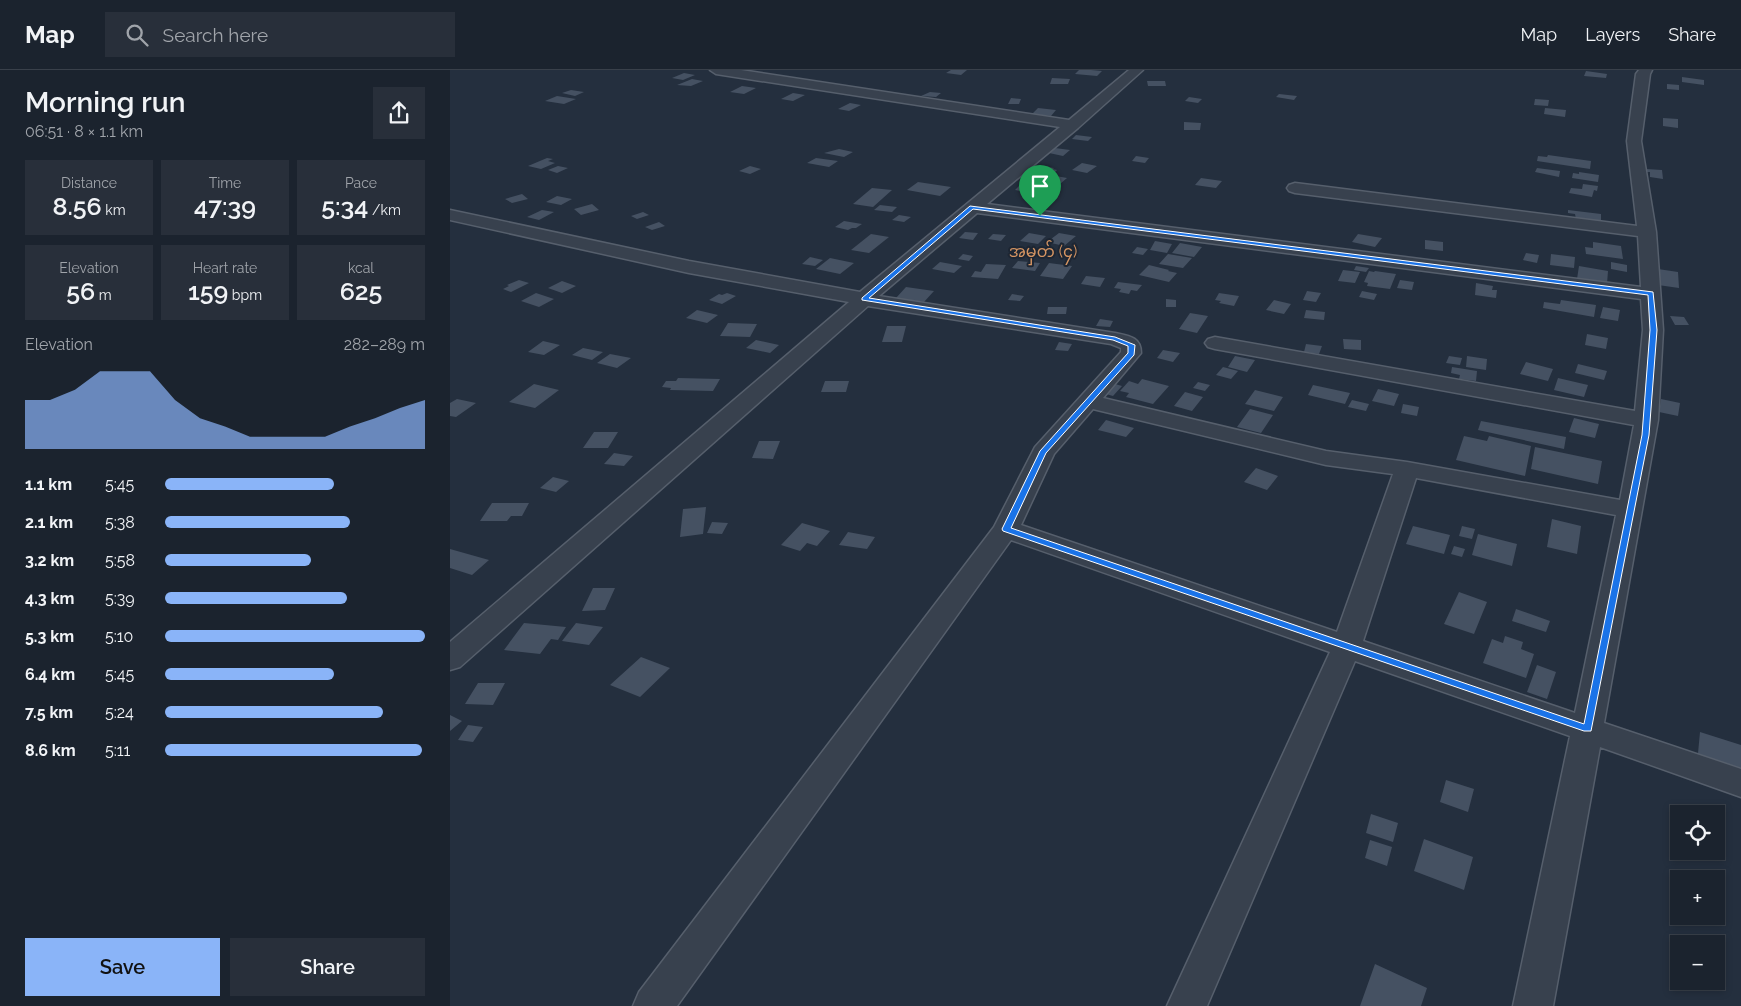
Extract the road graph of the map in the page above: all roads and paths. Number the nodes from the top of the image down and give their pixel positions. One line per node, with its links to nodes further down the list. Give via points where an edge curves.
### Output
1 (716, 70): 4 (street)
2 (1137, 70): 4 (street)
3 (1646, 70): 8 (street, via 1634,140)
4 (1073, 125): 6 (street)
5 (1295, 188): 8 (street)
6 (972, 207): 9 (street); 10 (street)
7 (450, 214): 10 (street, via 689,267)
8 (1647, 232): 9 (street)
9 (1651, 294): 13 (street, via 1653,330)
10 (864, 299): 12 (street, via 1115,338 1131,345 1131,353); 18 (street)
11 (1215, 343): 13 (street)
12 (1088, 401): 14 (street, via 1326,458); 16 (street, via 1042,452)
13 (1646, 420): 15 (street)
14 (1406, 469): 15 (street); 17 (street)
15 (1630, 510): 19 (street)
16 (1006, 529): 17 (street); 21 (street)
17 (1347, 646): 19 (street); 22 (street)
18 (450, 658)
19 (1588, 729): 20 (street); 23 (street)
20 (1741, 783)
21 (653, 1006)
22 (1187, 1006)
23 (1533, 1006)

